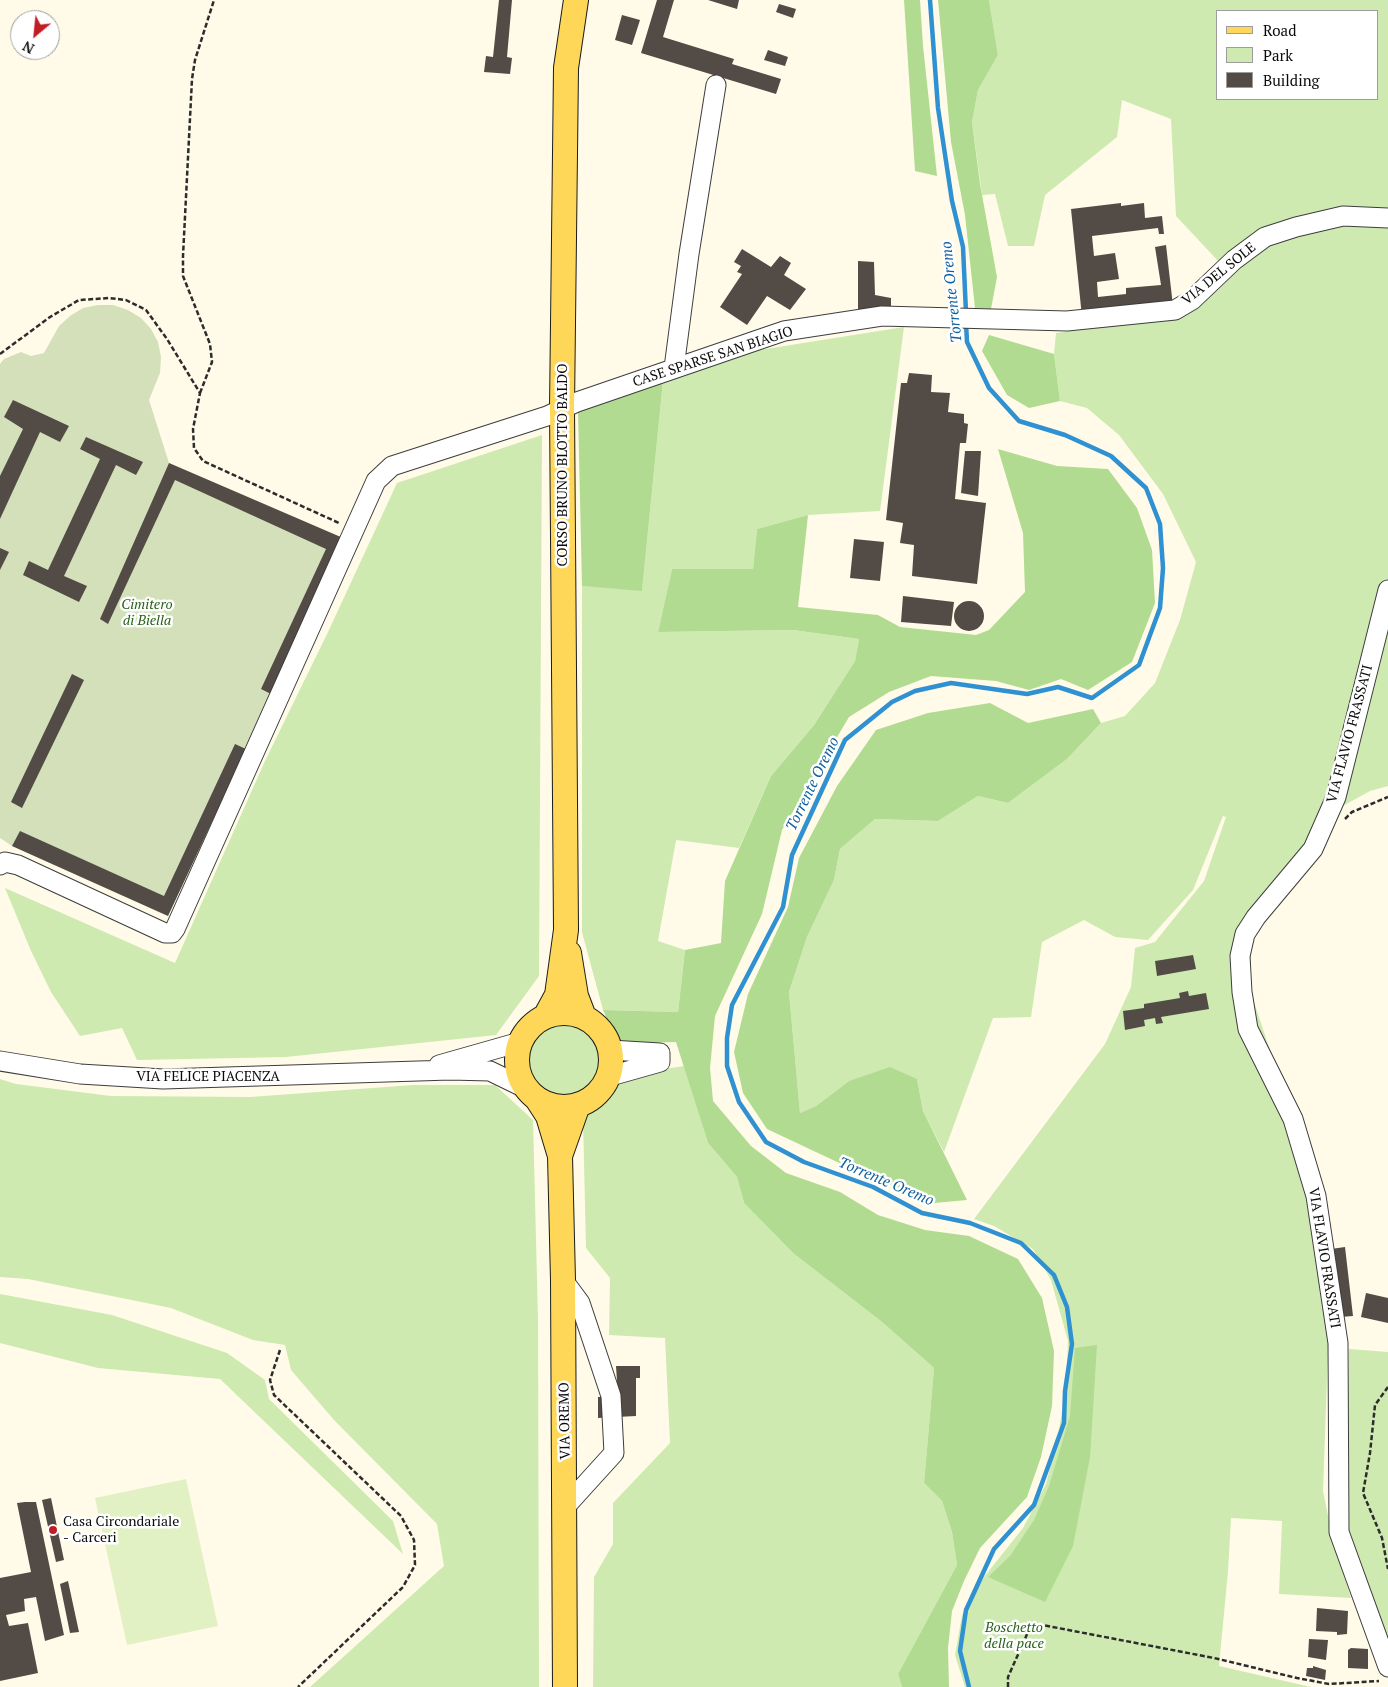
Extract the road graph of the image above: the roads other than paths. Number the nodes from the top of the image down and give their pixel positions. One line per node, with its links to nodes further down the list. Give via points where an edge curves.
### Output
1 (576, 0): 6 (main road, CORSO BRUNO BLOTTO BALDO, via 566,68)
2 (716, 85): 5 (street)
3 (1388, 218): 4 (street, VIA DEL SOLE, via 1343,216 1265,237 1234,260 1192,300 1174,310 1067,321)
4 (987, 319): 5 (street, CASE SPARSE SAN BIAGIO, via 882,316 784,331)
5 (674, 368): 6 (street, CASE SPARSE SAN BIAGIO)
6 (562, 408): 8 (street, CASE SPARSE SAN BIAGIO, via 547,416 392,466 376,481 172,933 18,865 5,862); 9 (main road, CORSO BRUNO BLOTTO BALDO)
7 (1388, 590): 22 (street, VIA FLAVIO FRASSATI, via 1336,797 1313,849 1256,917 1245,934 1240,956 1248,1029 1293,1119 1316,1196 1338,1343 1339,1532)
8 (0, 865)
9 (566, 930): 10 (main road, CORSO BRUNO BLOTTO BALDO, via 556,994); 11 (main road, CORSO BRUNO BLOTTO BALDO, via 576,996)
10 (545, 1017): 11 (main road, via 571,1013); 12 (main road, via 526,1032)
11 (584, 1017): 13 (main road, via 605,1036)
12 (520, 1042): 15 (street, VIA FELICE PIACENZA); 17 (main road, via 517,1067)
13 (610, 1050): 16 (main road); 16 (street, via 660,1052 660,1062)
14 (0, 1062): 15 (street, VIA FELICE PIACENZA, via 80,1074 163,1079)
15 (416, 1072): 17 (street, VIA FELICE PIACENZA, via 490,1071)
16 (607, 1078): 18 (main road, via 591,1098)
17 (532, 1094): 18 (main road, via 557,1106); 19 (main road, VIA OREMO, via 548,1116)
18 (578, 1105): 19 (main road, VIA OREMO)
19 (560, 1156): 20 (main road, VIA OREMO)
20 (563, 1280): 21 (main road, VIA OREMO); 21 (street, via 580,1303 611,1396 614,1453)
21 (565, 1507): 23 (main road, VIA OREMO)
22 (1388, 1667)
23 (565, 1687)

